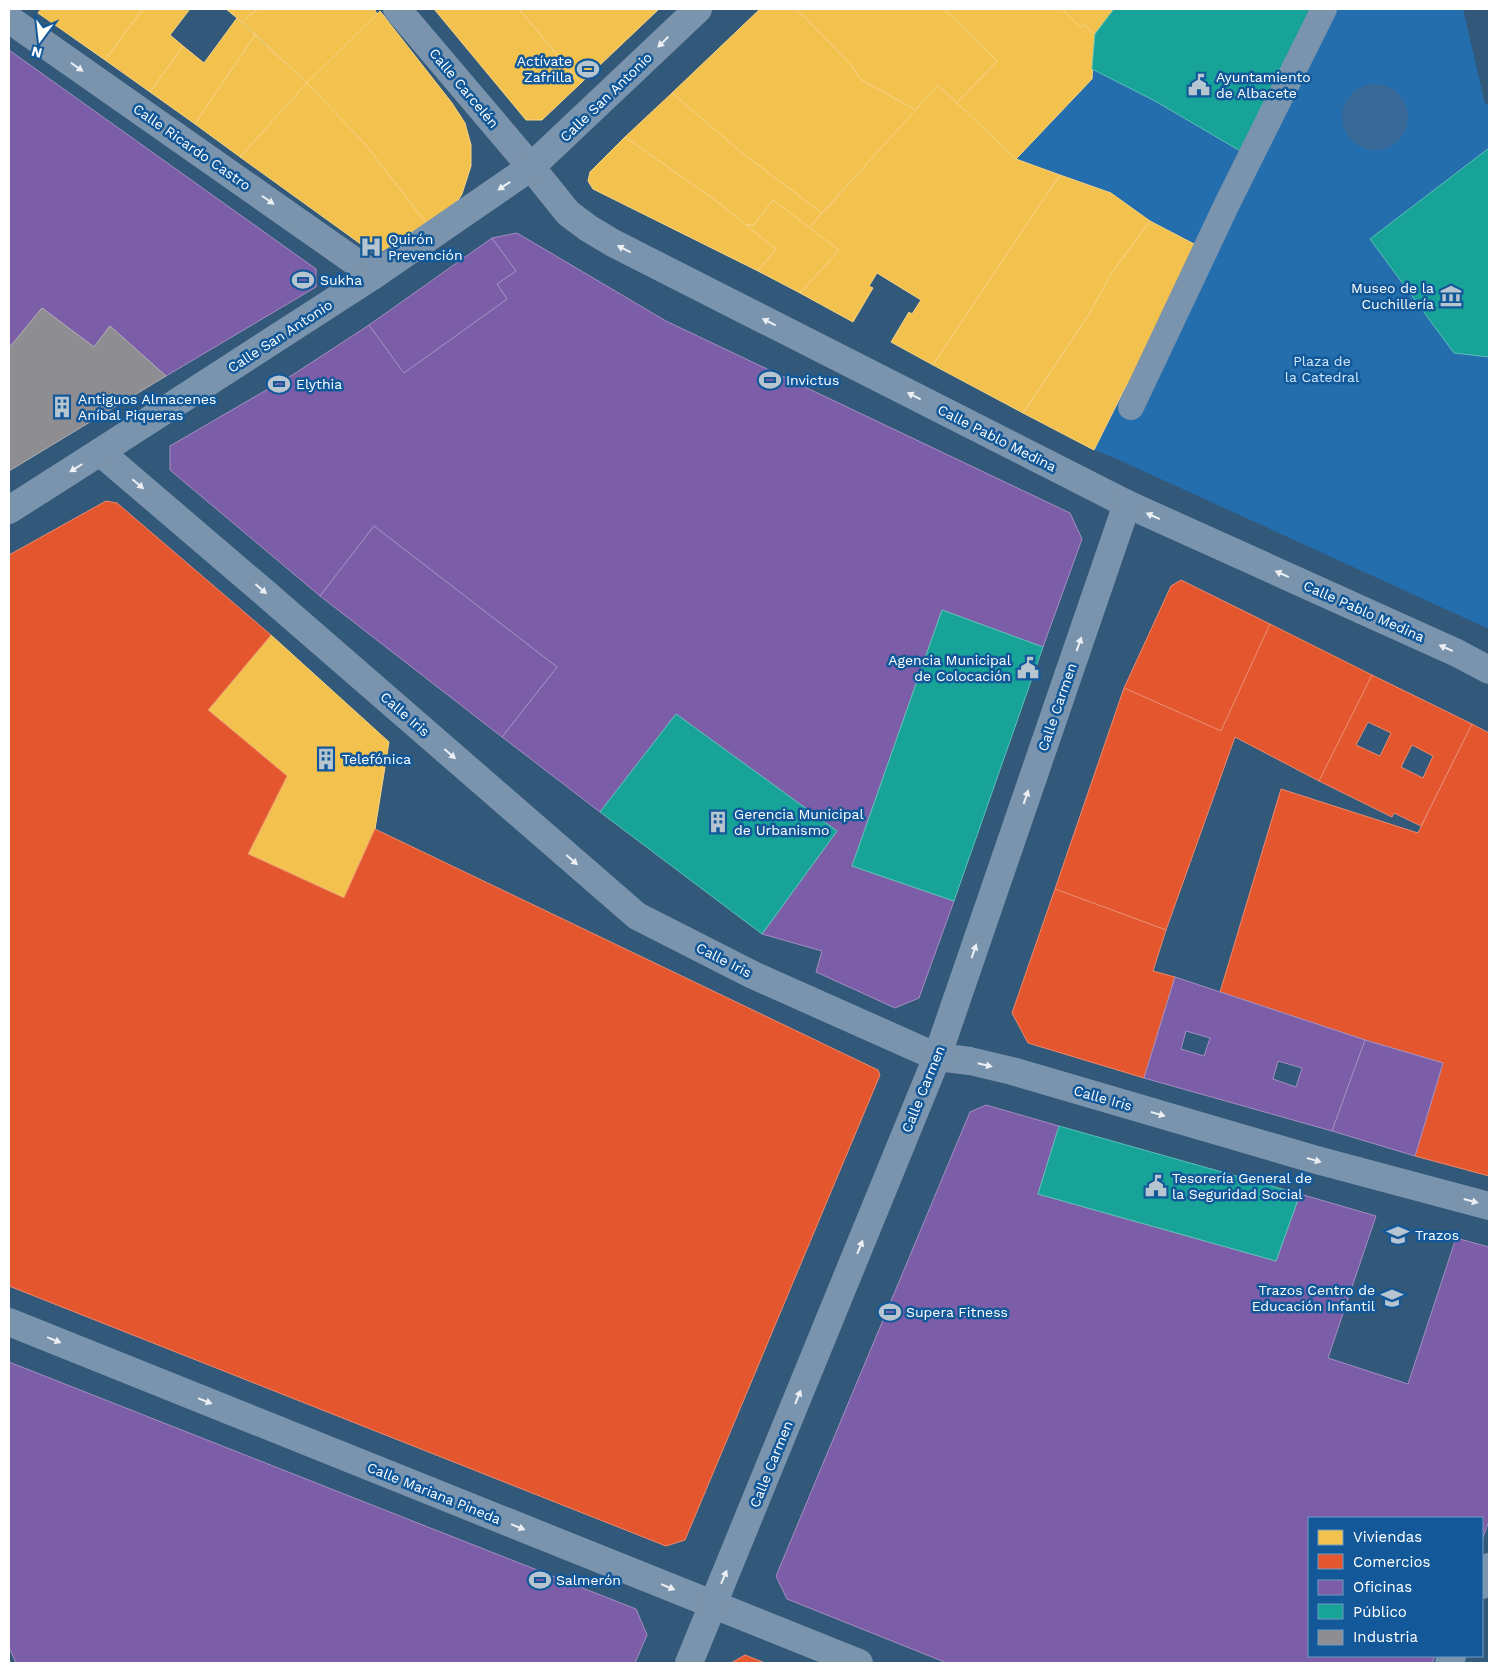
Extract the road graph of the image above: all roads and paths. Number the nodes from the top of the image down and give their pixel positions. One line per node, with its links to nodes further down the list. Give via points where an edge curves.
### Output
1 (397, 9): 5 (street, Calle Carcelén)
2 (698, 9): 5 (street, Calle San Antonio, one-way to 5)
3 (1324, 9): 7 (street, via 1226,204)
4 (9, 19): 6 (street, Calle Ricardo Castro, one-way to 6)
5 (531, 167): 6 (street, Calle San Antonio, one-way to 6); 9 (street, Calle Pablo Medina, one-way to 5, via 614,243 568,213)
6 (374, 275): 8 (street, Calle San Antonio)
7 (1131, 407)
8 (100, 452): 10 (street, Calle San Antonio, one-way to 10); 12 (street, Calle Iris, one-way to 12, via 637,916 753,976)
9 (1127, 504): 11 (street, Calle Pablo Medina, one-way to 9); 12 (street, Calle Carmen, one-way to 9)
10 (9, 510)
11 (1489, 670)
12 (937, 1057): 13 (street, Calle Iris, one-way to 13, via 1012,1071 1313,1159); 17 (street, Calle Carmen, one-way to 12)
13 (1489, 1206)
14 (9, 1322): 17 (street, Calle Mariana Pineda, one-way to 17)
15 (1489, 1567): 16 (street)
16 (1483, 1582)
17 (713, 1605): 18 (street, Calle Carmen); 19 (street, Calle Mariana Pineda)
18 (689, 1663)
19 (859, 1663)

